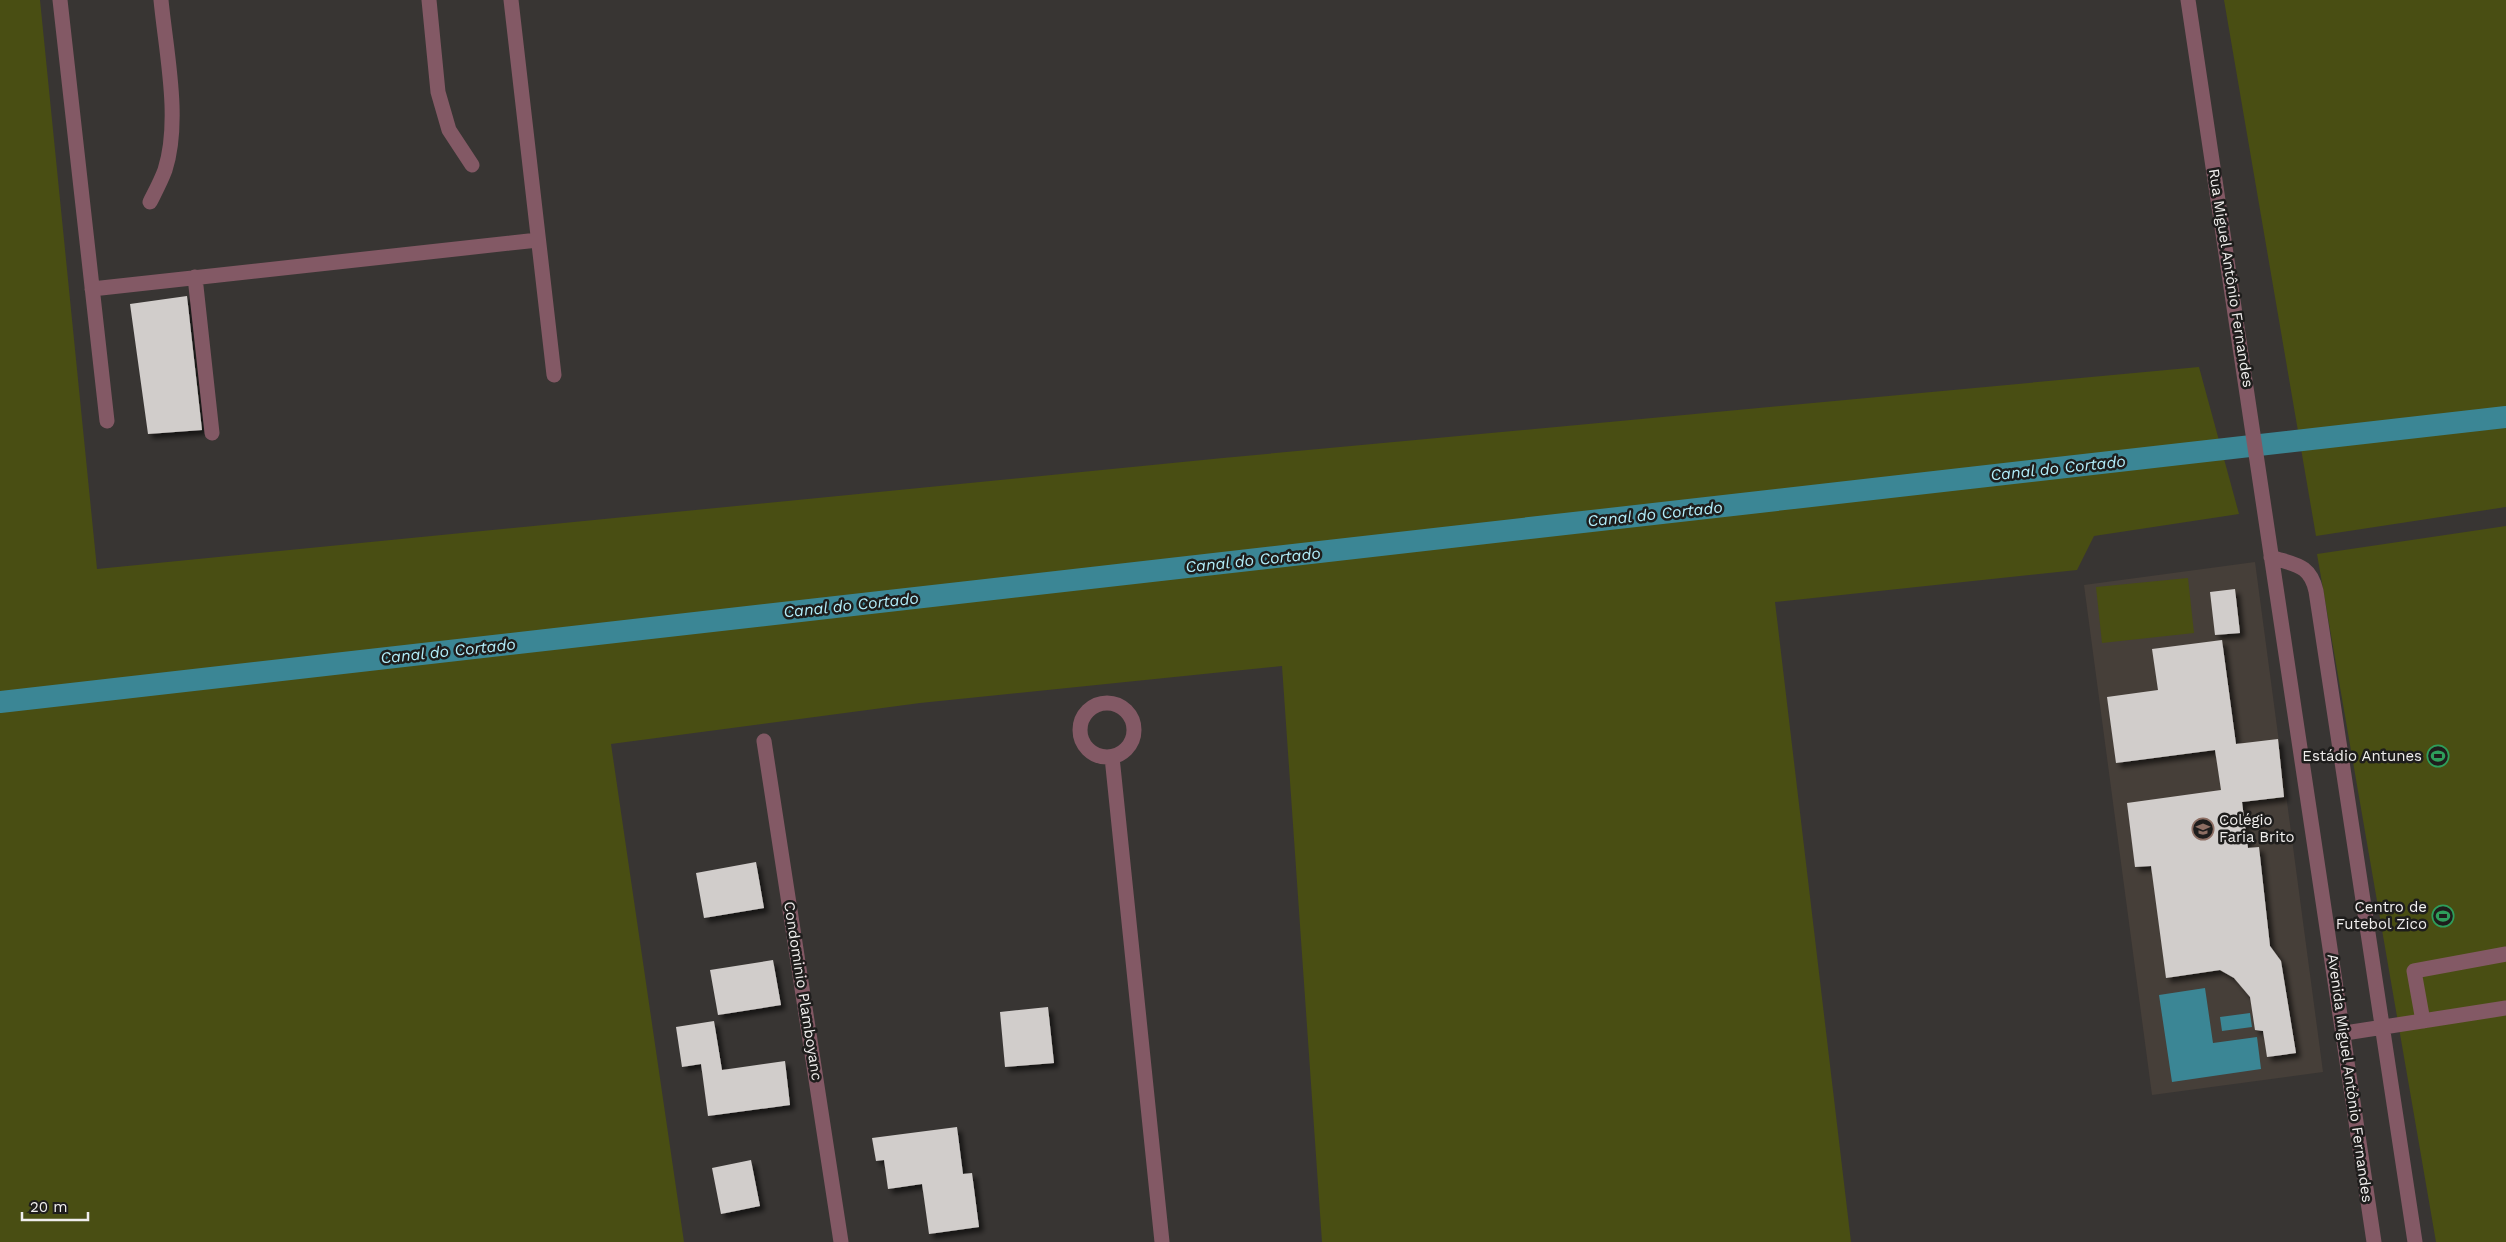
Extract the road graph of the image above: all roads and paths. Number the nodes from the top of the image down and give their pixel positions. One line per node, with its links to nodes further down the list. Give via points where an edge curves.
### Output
1 (60, 0): 10 (street)
2 (161, 0): 7 (street, via 171,109 170,142 165,170)
3 (429, 0): 6 (street, via 438,92 449,130)
4 (511, 0): 8 (street)
5 (2188, 0): 14 (street, Rua Miguel Antônio Fernandes)
6 (472, 165)
7 (150, 202)
8 (538, 240): 9 (street); 11 (street)
9 (195, 277): 10 (street); 13 (street)
10 (92, 289): 12 (street)
11 (554, 375)
12 (107, 421)
13 (212, 433)
14 (2271, 552): 20 (street, via 2307,570 2313,578); 21 (street, Avenida Miguel Antônio Fernandes)
15 (764, 741): 22 (street, Condominio Plamboyanc)
16 (1112, 757): 23 (street)
17 (2506, 954): 19 (street, via 2414,971)
18 (2506, 1008): 19 (street)
19 (2423, 1020): 20 (street)
20 (2382, 1027): 21 (street); 25 (street)
21 (2345, 1033): 24 (street, Avenida Miguel Antônio Fernandes)
22 (841, 1242)
23 (1162, 1242)
24 (2374, 1242)
25 (2415, 1242)

